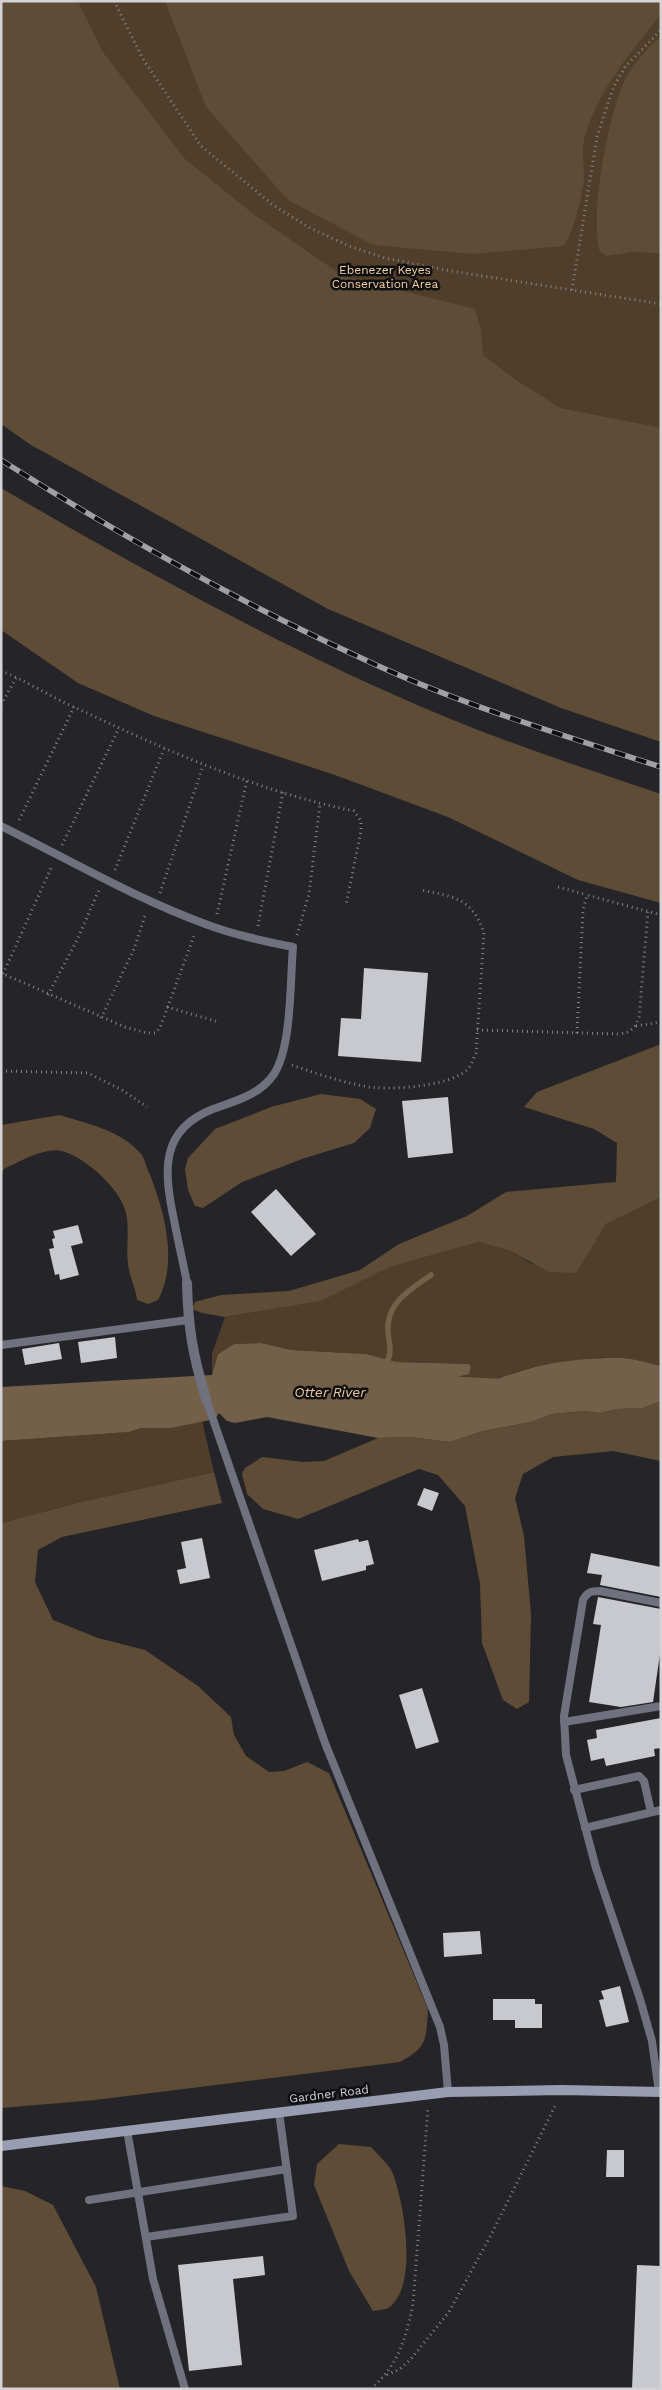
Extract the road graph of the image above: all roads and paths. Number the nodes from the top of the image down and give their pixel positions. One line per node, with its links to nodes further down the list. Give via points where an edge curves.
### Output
1 (114, 1): 3 (path, via 143,59 200,146 274,205 310,228 385,258)
2 (661, 30): 3 (path, via 626,67 608,103 597,137)
3 (572, 290): 4 (path)
4 (661, 304)
5 (1, 671): 6 (path)
6 (16, 678): 7 (path); 8 (path)
7 (1, 705)
8 (74, 707): 9 (path); 15 (path)
9 (164, 749): 10 (path); 16 (path)
10 (204, 766): 11 (path); 20 (path)
11 (247, 780): 12 (path); 25 (path)
12 (283, 792): 13 (path); 26 (path)
13 (320, 804): 21 (path, via 354,811 361,821); 27 (path, via 309,894)
14 (1, 826): 15 (lane)
15 (13, 832): 16 (lane)
16 (107, 881): 20 (lane); 29 (path)
17 (558, 887): 19 (path)
18 (421, 890): 35 (path, via 451,896 478,916 484,933)
19 (587, 895): 22 (path); 36 (path, via 583,910)
20 (153, 902): 24 (lane); 31 (path)
21 (346, 905)
22 (648, 912): 23 (path); 34 (path)
23 (661, 915)
24 (199, 922): 25 (lane); 30 (path)
25 (214, 927): 26 (lane)
26 (256, 939): 27 (lane)
27 (293, 947): 37 (lane, via 286,1038)
28 (1, 973): 29 (path)
29 (48, 995): 31 (path)
30 (168, 1007): 31 (path, via 155,1033); 32 (path)
31 (101, 1018)
32 (218, 1022)
33 (661, 1022): 34 (path)
34 (636, 1026): 36 (path, via 630,1032 619,1034)
35 (477, 1030): 36 (path); 37 (path, via 476,1053 469,1069 455,1078 426,1086 365,1086 328,1078)
36 (577, 1033)
37 (280, 1061): 40 (lane, via 258,1091 194,1117 171,1146 166,1166 167,1190)
38 (1, 1071): 39 (path, via 88,1073)
39 (147, 1107)
40 (187, 1283): 41 (street)
41 (188, 1320): 42 (lane); 43 (street, via 192,1353)
42 (1, 1345)
43 (206, 1399): 52 (lane, via 325,1743 440,2027)
44 (661, 1603): 46 (lane, via 592,1591 586,1594)
45 (661, 1706): 46 (lane)
46 (564, 1722): 47 (lane, via 566,1755)
47 (574, 1790): 49 (lane, via 639,1776 644,1782); 50 (lane)
48 (661, 1810): 49 (lane)
49 (651, 1812): 50 (lane)
50 (585, 1828): 53 (lane, via 648,2024)
51 (562, 2090): 52 (main road, Gardner Road); 53 (main road, Gardner Road); 62 (path, via 496,2227 449,2312 410,2360)
52 (448, 2092): 54 (main road, Gardner Road)
53 (660, 2092)
54 (429, 2095): 55 (main road, Gardner Road); 62 (path, via 413,2304 408,2329)
55 (279, 2112): 56 (main road, Gardner Road); 58 (lane)
56 (127, 2130): 57 (main road, Gardner Road); 59 (lane)
57 (1, 2146)
58 (287, 2169): 59 (lane); 61 (lane, via 293,2216)
59 (138, 2193): 60 (lane); 61 (lane)
60 (89, 2200)
61 (146, 2237): 63 (lane, via 159,2302)
62 (387, 2375): 64 (path)
63 (185, 2389)
64 (371, 2389)

